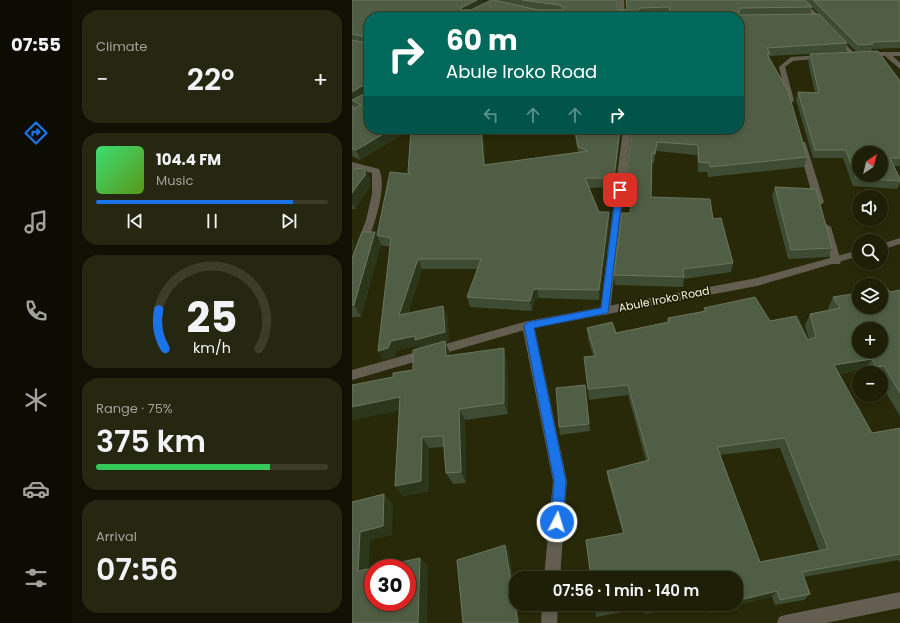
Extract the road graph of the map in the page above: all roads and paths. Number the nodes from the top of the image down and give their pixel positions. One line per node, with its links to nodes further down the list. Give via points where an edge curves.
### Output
1 (621, 0): 3 (street)
2 (800, 0): 5 (street)
3 (622, 12)
4 (812, 19): 5 (street)
5 (819, 19): 6 (street)
6 (829, 29)
7 (834, 34): 8 (street, via 849,55)
8 (887, 54): 9 (street); 11 (street)
9 (900, 54)
10 (830, 56): 14 (street, via 791,59 782,67)
11 (900, 68)
12 (364, 101): 13 (street)
13 (352, 108)
14 (792, 109)
15 (626, 134): 23 (street)
16 (801, 139): 21 (street)
17 (352, 165): 22 (street, via 376,171 378,179 370,225)
18 (900, 241): 19 (street)
19 (888, 245)
20 (852, 255): 21 (street, Abule Iroko Road)
21 (836, 260): 23 (street, Abule Iroko Road, via 757,282)
22 (352, 268)
23 (605, 311): 24 (street, Abule Iroko Road)
24 (528, 325): 25 (street, Abule Iroko Road); 26 (street, via 560,481)
25 (352, 375)
26 (553, 571)
27 (900, 600): 30 (street)
28 (550, 611): 29 (street)
29 (549, 623)
30 (785, 623)

